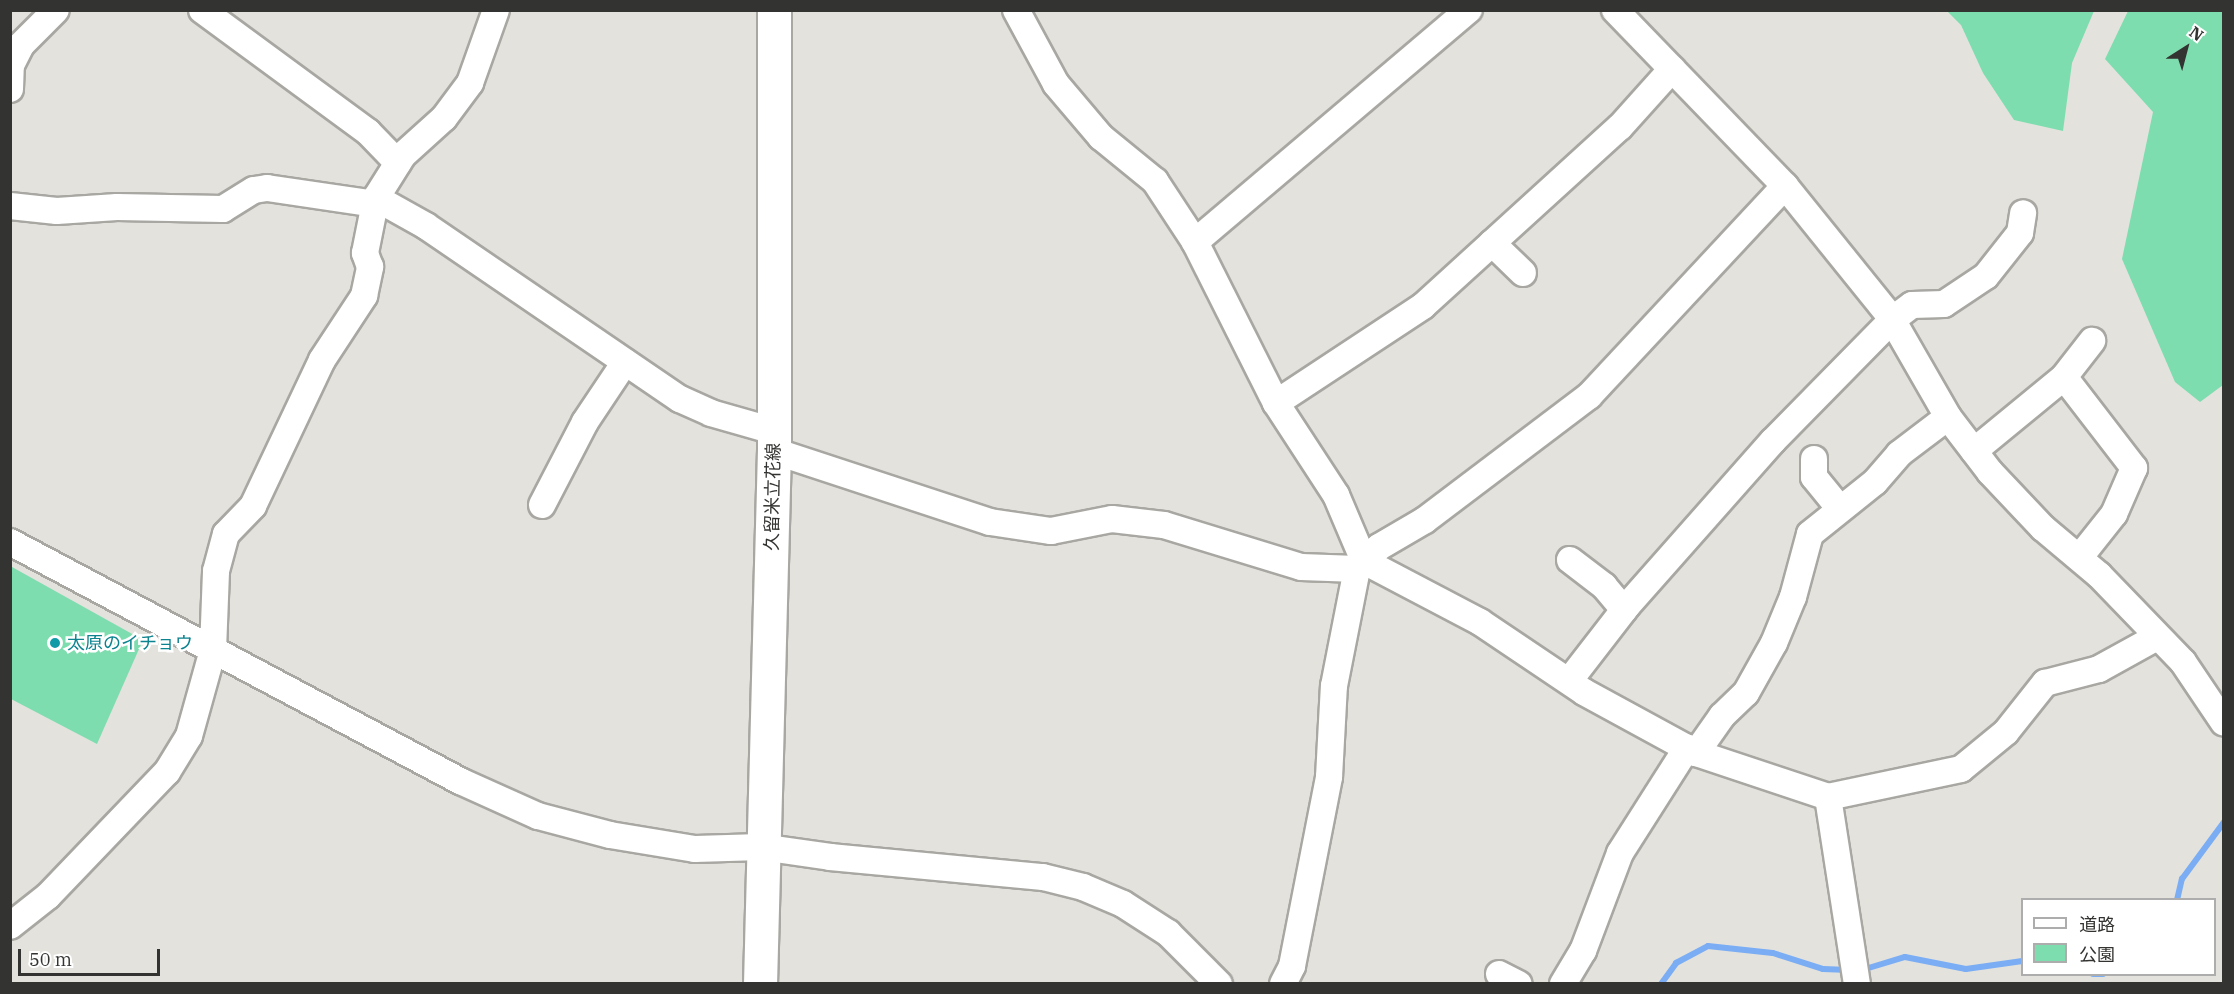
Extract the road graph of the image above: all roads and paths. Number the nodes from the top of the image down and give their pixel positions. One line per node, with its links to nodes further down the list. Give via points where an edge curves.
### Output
1 (56, 10): 8 (street, via 21,45)
2 (202, 10): 11 (street, via 368,132)
3 (496, 10): 11 (street, via 470,83 444,118)
4 (774, 10): 25 (main road, 久留米立花線)
5 (1016, 10): 16 (street, via 1056,84 1101,137 1155,181)
6 (1469, 10): 16 (street)
7 (1615, 10): 9 (street)
8 (11, 65): 10 (street)
9 (1672, 69): 12 (street); 17 (street, via 1620,127)
10 (10, 89)
11 (398, 163): 13 (street)
12 (1785, 186): 19 (street); 33 (street, via 1589,396 1425,520 1379,547)
13 (375, 201): 14 (street, via 267,188 254,190 223,209 117,207 57,212); 21 (street, via 426,226); 36 (street, via 365,253 370,267 364,296 322,360 253,506 226,534 216,571)
14 (10, 206)
15 (2023, 213): 19 (street, via 2020,233 1986,276 1944,304 1912,305)
16 (1195, 242): 23 (street)
17 (1492, 243): 18 (street); 23 (street, via 1415,312)
18 (1523, 273)
19 (1892, 320): 24 (street); 34 (street, via 1773,441)
20 (2091, 341): 22 (street)
21 (625, 362): 25 (street, via 680,399); 28 (street, via 585,422)
22 (2064, 377): 26 (street); 31 (street, via 2134,468 2114,514)
23 (1276, 403): 33 (street, via 1336,495)
24 (1948, 417): 26 (street); 29 (street, via 1899,454 1875,482)
25 (774, 441): 33 (street, via 990,522 1051,531 1112,519 1164,525 1301,567); 41 (main road, 久留米立花線)
26 (1974, 451): 31 (street, via 2043,528)
27 (1814, 459): 29 (street, via 1814,477)
28 (542, 505)
29 (1840, 508): 39 (street, via 1810,534 1793,597 1774,643 1746,693)
30 (10, 542): 36 (street)
31 (2079, 558): 35 (street)
32 (1570, 560): 34 (street, via 1604,586)
33 (1360, 565): 37 (street, via 1480,622); 45 (street, via 1334,686 1329,777 1292,966)
34 (1624, 610): 37 (street)
35 (2157, 637): 38 (street, via 2183,662); 40 (street, via 2098,669 2045,683 2006,732 1961,769)
36 (213, 650): 41 (street, via 460,780 538,816 610,835 695,849); 42 (street, via 189,736 167,772 48,896)
37 (1569, 681): 39 (street)
38 (2223, 723)
39 (1692, 751): 40 (street); 46 (street, via 1620,853 1583,951)
40 (1828, 797): 47 (street)
41 (761, 846): 43 (main road, 久留米立花線); 44 (street, via 830,857 1043,876 1083,887 1123,904 1168,933)
42 (10, 926)
43 (760, 984)
44 (1219, 984)
45 (1282, 984)
46 (1563, 984)
47 (1857, 984)

